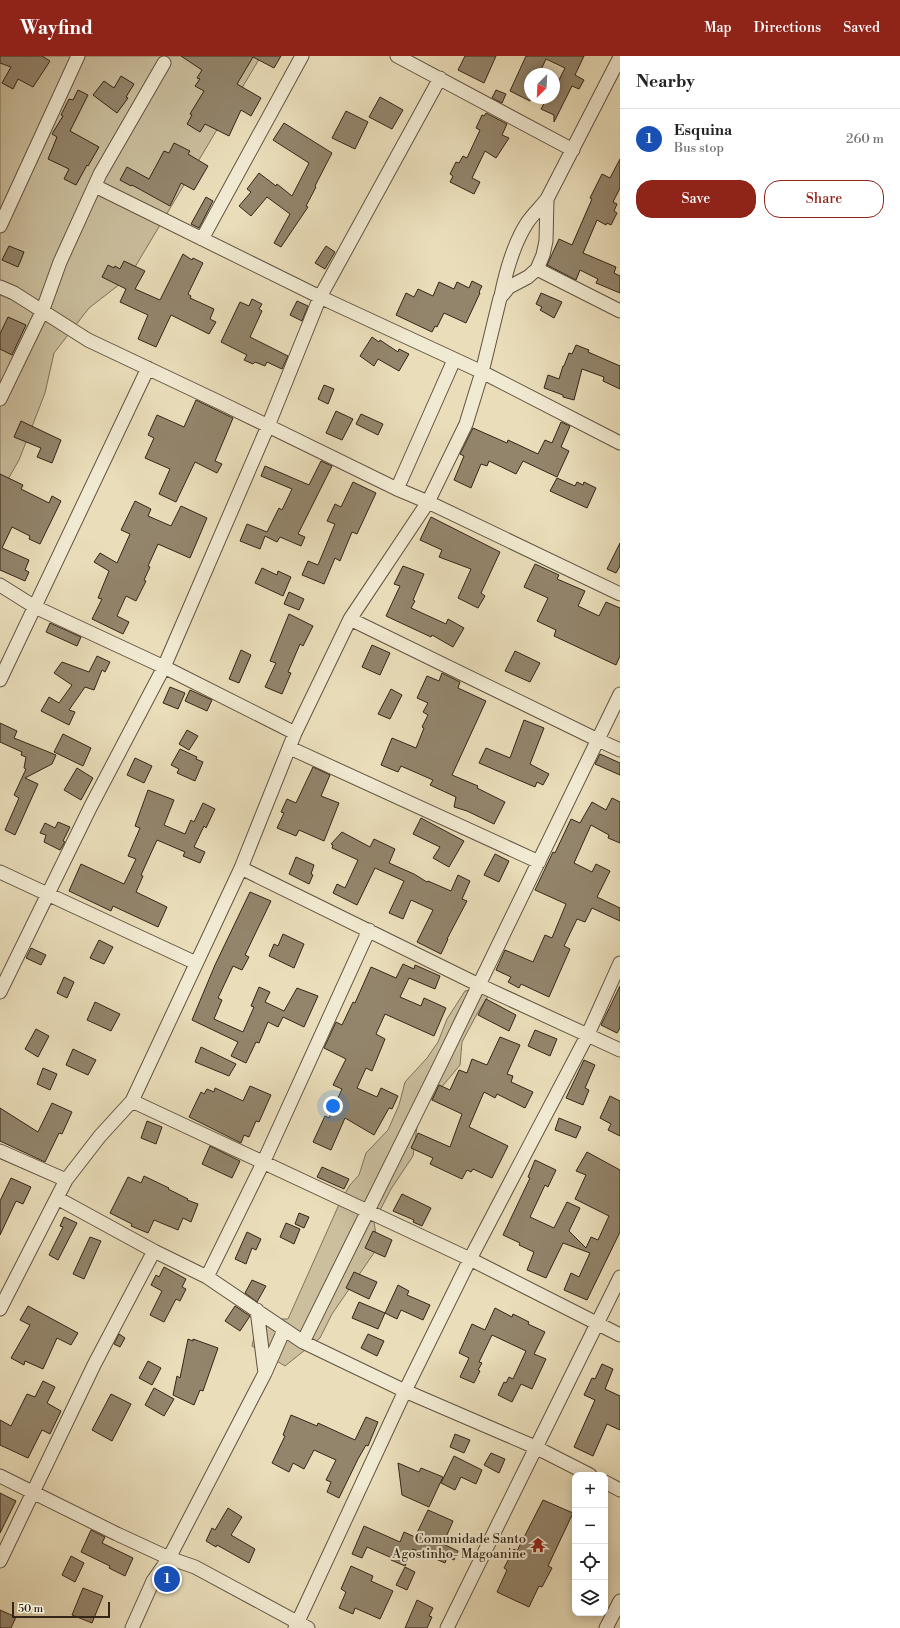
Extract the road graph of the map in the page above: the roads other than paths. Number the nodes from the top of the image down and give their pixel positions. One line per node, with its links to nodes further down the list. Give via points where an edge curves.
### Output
1 (78, 56): 10 (street)
2 (302, 56): 11 (street)
3 (397, 56): 6 (street)
4 (620, 57): 7 (street)
5 (164, 63): 8 (street)
6 (440, 78): 7 (street); 14 (street)
7 (573, 150): 9 (street)
8 (95, 186): 11 (street); 17 (street, via 60,262)
9 (547, 199): 12 (street, via 546,240); 15 (street, via 527,223 506,270)
10 (0, 226)
11 (202, 239): 14 (street)
12 (537, 269): 15 (street, via 509,287); 16 (street)
13 (0, 287): 17 (street, via 14,293)
14 (320, 297): 18 (street); 22 (street)
15 (500, 298): 20 (street)
16 (620, 311)
17 (42, 312): 19 (street, via 88,340); 21 (street)
18 (454, 360): 20 (street); 24 (street)
19 (148, 368): 22 (street); 28 (street)
20 (482, 372): 23 (street); 25 (street, via 466,424)
21 (0, 399)
22 (268, 426): 24 (street); 30 (street)
23 (620, 443)
24 (397, 489): 25 (street)
25 (428, 502): 27 (street); 29 (street)
26 (0, 585): 28 (street)
27 (620, 594)
28 (35, 607): 30 (street); 31 (street)
29 (350, 618): 33 (street); 34 (street)
30 (164, 667): 33 (street); 40 (street)
31 (0, 680)
32 (620, 694): 34 (street)
33 (295, 733): 35 (street)
34 (598, 740): 36 (street); 37 (street)
35 (290, 748): 37 (street); 38 (street)
36 (620, 750)
37 (539, 862): 44 (street)
38 (241, 868): 41 (street); 42 (street)
39 (0, 872): 40 (street)
40 (47, 895): 42 (street); 45 (street)
41 (369, 930): 44 (street); 50 (street)
42 (196, 963): 48 (street)
43 (620, 963): 46 (street)
44 (479, 985): 46 (street); 53 (street)
45 (0, 992)
46 (588, 1034): 47 (street); 55 (street)
47 (620, 1050)
48 (132, 1101): 50 (street); 51 (street, via 100,1136)
49 (0, 1151): 51 (street)
50 (263, 1162): 53 (street); 56 (street)
51 (66, 1180): 52 (street)
52 (57, 1198): 54 (street); 58 (street)
53 (368, 1212): 55 (street); 63 (street)
54 (154, 1251): 56 (street); 71 (street, via 94,1365)
55 (470, 1260): 60 (street); 65 (street)
56 (207, 1277): 59 (street)
57 (620, 1277): 60 (street)
58 (0, 1309)
59 (257, 1310): 61 (street); 64 (street)
60 (598, 1323): 62 (street); 66 (street)
61 (284, 1330): 63 (street); 64 (street)
62 (620, 1335)
63 (303, 1342): 65 (street)
64 (265, 1373): 72 (street)
65 (405, 1391): 66 (street); 75 (street)
66 (535, 1447): 67 (street); 77 (street)
67 (584, 1472)
68 (0, 1476): 71 (street)
69 (608, 1484): 70 (street)
70 (620, 1490)
71 (32, 1492): 72 (street); 73 (street)
72 (169, 1558): 75 (street, via 195,1567); 76 (street, via 153,1581)
73 (0, 1561)
74 (620, 1601): 78 (street)
75 (300, 1626)
76 (132, 1628)
77 (447, 1628)
78 (606, 1628)

